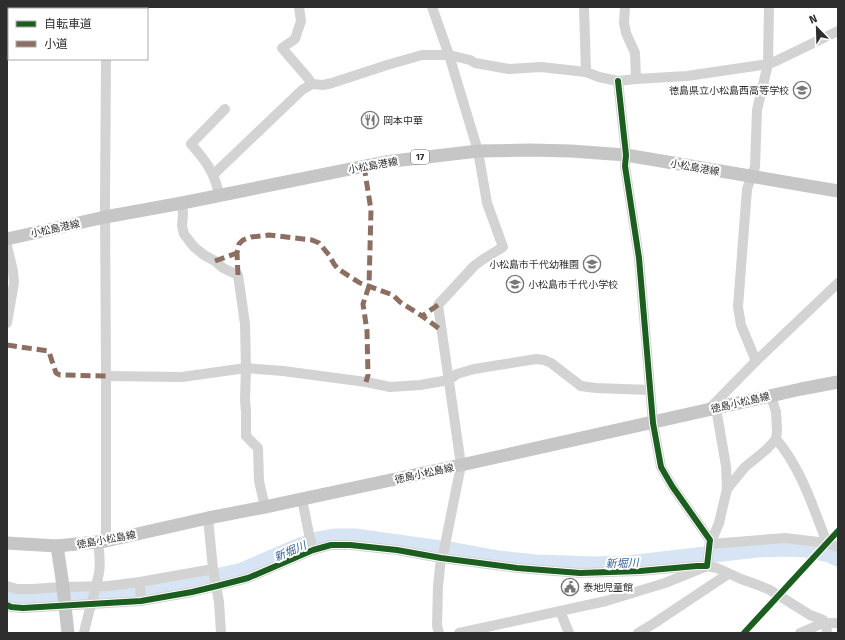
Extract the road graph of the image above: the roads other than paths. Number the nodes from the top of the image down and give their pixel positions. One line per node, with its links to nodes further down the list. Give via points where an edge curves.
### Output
1 (299, 7): 13 (street, via 301,21 295,39 282,48)
2 (432, 7): 7 (street)
3 (584, 7): 10 (street)
4 (625, 7): 11 (street, via 624,23 635,54)
5 (769, 7): 9 (street)
6 (838, 31): 9 (street)
7 (449, 55): 10 (street, via 475,63 509,68 541,67); 13 (street, via 422,55 332,83); 15 (street)
8 (106, 60): 22 (street)
9 (768, 64): 11 (street, via 687,76); 18 (street, via 757,110 755,167)
10 (586, 72): 12 (street)
11 (636, 79): 12 (street)
12 (618, 81): 16 (street)
13 (312, 84): 17 (street, via 302,90)
14 (225, 109): 17 (street, via 191,144)
15 (478, 151): 16 (main road, 小松島港線 / 17, via 571,150); 20 (main road, 小松島港線 / 17, via 385,162); 30 (street, via 487,203 503,247 474,266 438,305)
16 (626, 155): 18 (main road, 小松島港線 / 17); 32 (street, via 639,258)
17 (213, 175): 20 (street)
18 (751, 177): 19 (main road, 小松島港線 / 17); 27 (street, via 747,189 738,307 741,325)
19 (838, 191)
20 (219, 195): 21 (main road, 小松島港線 / 17)
21 (182, 203): 22 (main road, 小松島港線 / 17); 28 (street, via 184,234 204,255 238,275 245,324)
22 (105, 217): 23 (main road, 小松島港線 / 17); 29 (street)
23 (7, 238)
24 (7, 246): 26 (street, via 14,283)
25 (838, 283): 27 (street)
26 (7, 323)
27 (756, 361): 34 (street)
28 (246, 368): 29 (street, via 182,377); 30 (street, via 284,370 390,387); 40 (street, via 246,436 258,448 259,481)
29 (106, 376): 42 (street)
30 (449, 380): 32 (street, via 457,374 474,369 536,359 551,363 581,386); 37 (street)
31 (838, 382): 33 (main road, 徳島小松島線)
32 (650, 390): 35 (street)
33 (771, 396): 34 (main road, 徳島小松島線); 36 (street, via 776,412)
34 (712, 409): 35 (main road, 徳島小松島線); 38 (street, via 726,466)
35 (653, 423): 37 (main road, 徳島小松島線); 45 (street, via 661,468)
36 (776, 439): 38 (street, via 745,467); 43 (street, via 798,473)
37 (461, 465): 39 (main road, 徳島小松島線); 49 (street)
38 (728, 489): 45 (street, via 719,523)
39 (302, 499): 40 (main road, 徳島小松島線); 48 (street)
40 (265, 507): 41 (main road, 徳島小松島線)
41 (208, 518): 42 (main road, 徳島小松島線); 52 (street)
42 (102, 541): 46 (main road, 徳島小松島線); 55 (street, via 100,571)
43 (827, 543): 45 (street, via 785,538); 47 (street)
44 (7, 544): 46 (main road, 徳島小松島線)
45 (710, 544): 50 (street)
46 (57, 546): 56 (main road)
47 (838, 547)
48 (312, 548): 49 (street, via 331,544 350,545); 52 (street, via 248,578)
49 (442, 556): 50 (street, via 517,568 580,573 640,571); 64 (street, via 438,586)
50 (708, 564): 51 (street); 58 (street, via 665,583 606,601)
51 (728, 574): 60 (street, via 770,590 823,620); 67 (street)
52 (215, 578): 54 (street); 54 (street, via 192,592); 63 (street)
53 (7, 586): 56 (street)
54 (140, 591): 55 (street); 55 (street)
55 (94, 595): 56 (street); 56 (street); 62 (street)
56 (64, 597): 57 (street, via 53,606 23,608); 61 (main road)
57 (7, 605)
58 (560, 611): 65 (street); 66 (street)
59 (838, 623): 60 (street)
60 (827, 628): 68 (street, via 821,624)
61 (68, 633)
62 (84, 633)
63 (221, 633)
64 (438, 633)
65 (458, 633)
66 (570, 633)
67 (638, 633)
68 (800, 633)

